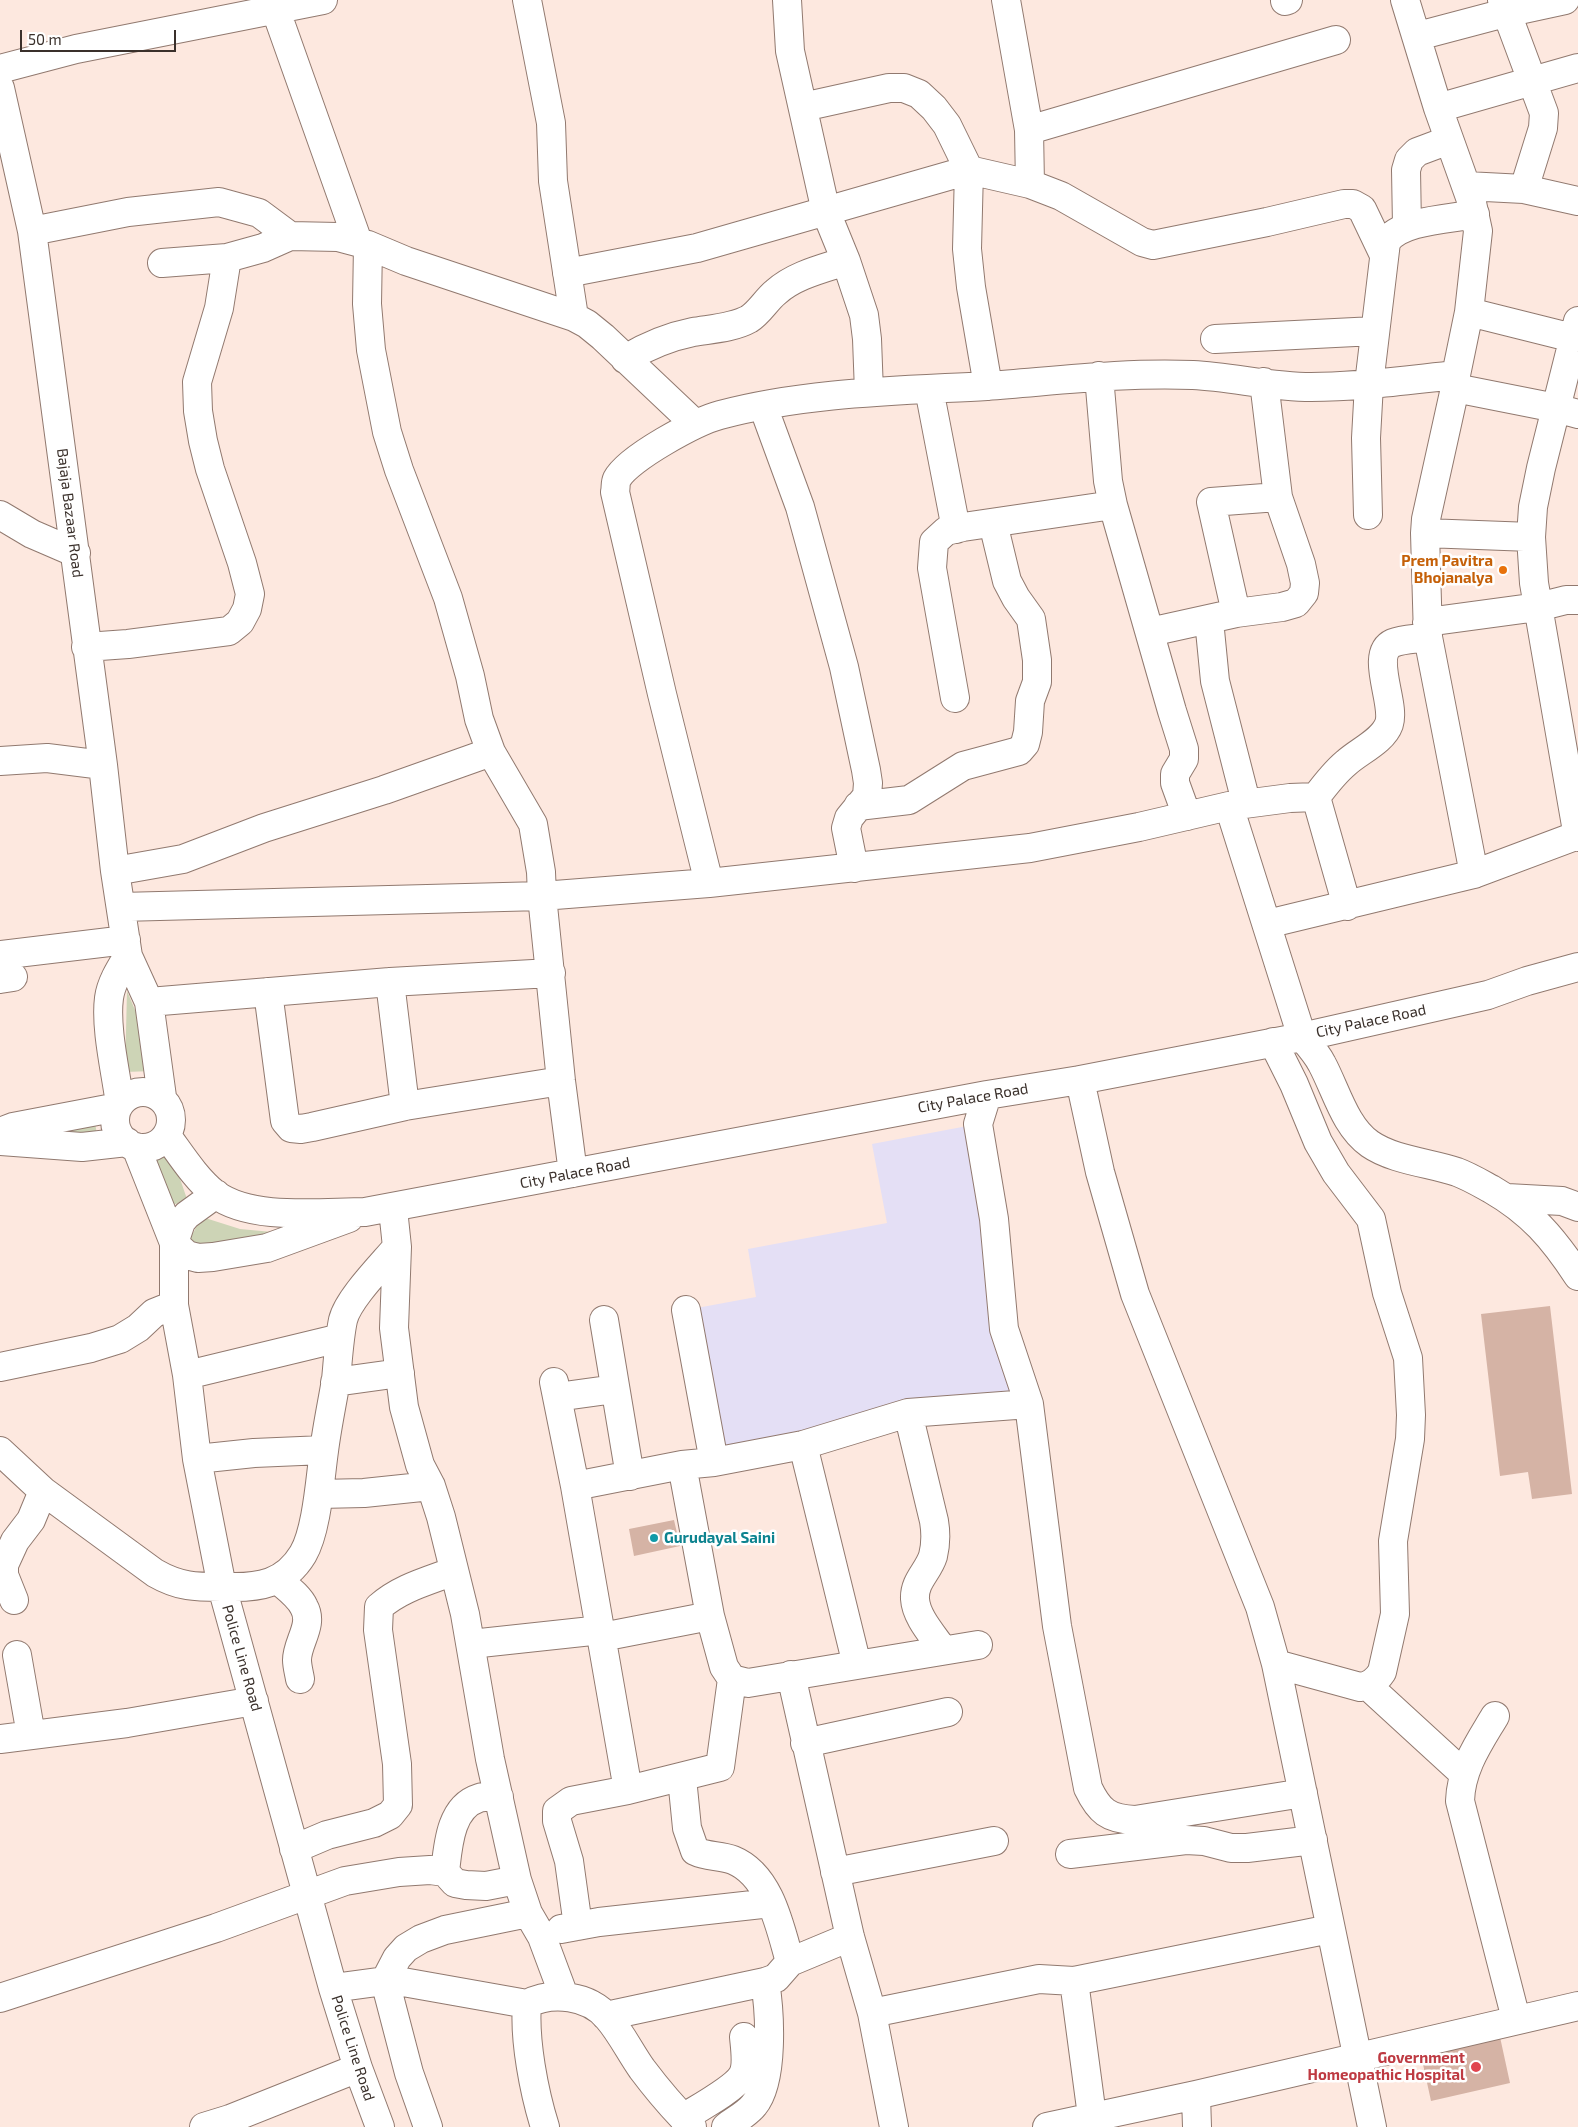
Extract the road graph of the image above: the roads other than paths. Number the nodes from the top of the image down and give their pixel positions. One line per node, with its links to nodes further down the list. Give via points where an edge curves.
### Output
1 (323, 0): 8 (street)
2 (527, 0): 34 (street, via 551,123 554,181)
3 (787, 0): 15 (street, via 790,51)
4 (1006, 0): 17 (street)
5 (1405, 0): 9 (street)
6 (1565, 0): 7 (street)
7 (1503, 6): 9 (street); 13 (street)
8 (276, 11): 12 (street, via 76,49); 29 (street)
9 (1418, 36): 16 (street)
10 (1336, 40): 17 (street)
11 (1578, 68): 13 (street)
12 (0, 69)
13 (1530, 81): 16 (street); 22 (street, via 1544,113 1543,128)
14 (0, 88): 27 (street, Bajaja Bazaar Road)
15 (803, 106): 19 (street, via 889,88 904,88 919,94 934,108 951,133); 24 (street)
16 (1438, 108): 18 (street)
17 (1029, 130): 20 (street)
18 (1449, 140): 21 (street); 26 (street, via 1417,152 1409,160 1406,170)
19 (969, 170): 20 (street); 24 (street); 45 (street, via 967,249)
20 (1030, 184): 30 (street, via 1078,204 1135,239 1153,245 1354,204 1362,209)
21 (1466, 186): 22 (street); 25 (street)
22 (1524, 189): 23 (street)
23 (1578, 201)
24 (826, 212): 32 (street); 34 (street, via 696,248)
25 (1475, 214): 26 (street); 35 (street, via 1477,248)
26 (1407, 226): 30 (street, via 1391,234)
27 (32, 232): 28 (street, via 128,212 219,202 258,213); 59 (street, Bajaja Bazaar Road)
28 (290, 236): 29 (street, via 338,237); 31 (street)
29 (363, 243): 36 (street, via 406,261); 68 (street, via 371,350 387,432 448,598)
30 (1383, 253): 38 (street)
31 (227, 258): 33 (street); 66 (street, via 219,308 197,382 198,411 210,469 250,594 247,609 240,622 229,631)
32 (846, 260): 40 (street, via 787,284 749,319 739,324 655,343); 47 (street, via 864,315)
33 (162, 263)
34 (567, 273): 36 (street)
35 (1469, 312): 37 (street); 43 (street)
36 (574, 317): 40 (street, via 588,324)
37 (1576, 329): 49 (street)
38 (1375, 331): 39 (street); 44 (street)
39 (1215, 340)
40 (625, 359): 50 (street)
41 (1099, 376): 42 (street, via 1194,375); 45 (street); 52 (street)
42 (1264, 382): 44 (street, via 1313,387); 51 (street)
43 (1455, 382): 44 (street); 49 (street); 57 (street)
44 (1369, 384): 54 (street, via 1366,438)
45 (988, 386): 46 (street)
46 (928, 389): 47 (street); 56 (street)
47 (869, 392): 48 (street)
48 (763, 406): 50 (street, via 719,415); 73 (street, via 800,507 855,714 868,783 867,796)
49 (1567, 411): 58 (street, via 1533,507)
50 (695, 424): 79 (street, via 626,468 616,480 616,492)
51 (1278, 497): 62 (street, via 1301,564 1304,593 1296,603); 62 (street, via 1211,502)
52 (1113, 505): 55 (street); 65 (street)
53 (0, 515): 59 (street, via 32,534)
54 (1368, 515)
55 (993, 523): 56 (street); 73 (street, via 1007,581 1031,619 1037,660 1037,682 1030,701 1025,744 1019,751 963,766 909,800)
56 (956, 529): 67 (street, via 946,531 934,542 932,556)
57 (1425, 533): 58 (street); 64 (street)
58 (1531, 537): 61 (street)
59 (76, 553): 66 (street, Bajaja Bazaar Road)
60 (1578, 600): 61 (street)
61 (1538, 607): 64 (street); 75 (street)
62 (1236, 613): 63 (street)
63 (1210, 620): 65 (street); 72 (street, via 1216,681)
64 (1428, 630): 71 (street, via 1393,643 1384,651 1389,723 1381,735 1333,775); 78 (street)
65 (1150, 632): 74 (street, via 1184,748 1184,759 1175,774 1175,784)
66 (86, 647): 70 (street, Bajaja Bazaar Road)
67 (955, 698)
68 (490, 752): 77 (street, via 264,828 183,859); 80 (street, via 533,824)
69 (0, 761): 70 (street, via 54,758)
70 (103, 765): 77 (street, Bajaja Bazaar Road)
71 (1316, 798): 72 (street); 81 (street)
72 (1237, 804): 74 (street); 83 (street)
73 (858, 806): 76 (street, via 846,828)
74 (1187, 816): 76 (street, via 1030,848)
75 (1578, 836): 78 (street)
76 (854, 868): 79 (street)
77 (115, 872): 82 (street, Bajaja Bazaar Road)
78 (1474, 874): 81 (street)
79 (709, 882): 80 (street)
80 (542, 896): 82 (street); 87 (street)
81 (1347, 906): 83 (street)
82 (121, 907): 84 (street, Bajaja Bazaar Road)
83 (1266, 924): 93 (street)
84 (127, 948): 86 (street); 92 (street); 99 (street, via 109,998)
85 (1578, 967): 91 (street, City Palace Road)
86 (4, 970)
87 (551, 973): 88 (street); 96 (street)
88 (390, 982): 90 (street); 100 (street)
89 (1578, 986): 91 (street, via 1531,996)
90 (268, 992): 92 (street); 100 (street, via 285,1121 291,1128 312,1127)
91 (1488, 995): 93 (street, City Palace Road)
92 (149, 1002): 98 (street)
93 (1302, 1036): 94 (street, City Palace Road); 107 (street, via 1322,1062 1351,1122 1371,1145 1458,1172)
94 (1273, 1042): 95 (street, City Palace Road); 151 (street, via 1318,1142 1336,1174 1371,1219 1387,1293 1408,1358 1410,1439 1393,1541 1395,1614 1382,1672)
95 (1080, 1080): 97 (street, City Palace Road); 146 (street, via 1100,1172 1135,1294 1260,1606)
96 (561, 1081): 100 (street); 105 (street)
97 (987, 1095): 105 (street, City Palace Road); 123 (street, via 978,1124 994,1219 1004,1330)
98 (162, 1097): 99 (street, via 143,1091 134,1093); 102 (street, via 172,1114)
99 (119, 1106): 101 (street, via 12,1126); 104 (street, via 115,1114 118,1133)
100 (405, 1106)
101 (0, 1132)
102 (167, 1136): 104 (street, via 148,1148); 106 (street, City Palace Road, via 198,1177)
103 (0, 1141): 104 (street, via 82,1147)
104 (132, 1145): 111 (street)
105 (572, 1173): 109 (street, City Palace Road)
106 (216, 1194): 110 (street, City Palace Road, via 234,1205 251,1209); 111 (street, Police Line Road, via 187,1215)
107 (1507, 1198): 108 (street, via 1562,1201); 113 (street, via 1545,1230)
108 (1578, 1207)
109 (393, 1208): 110 (street, City Palace Road); 112 (street)
110 (364, 1212): 111 (street, City Palace Road, via 267,1248 213,1257 198,1258)
111 (174, 1243): 114 (street, Police Line Road)
112 (397, 1247): 117 (street, via 350,1304 343,1318); 119 (street, via 394,1328)
113 (1578, 1276)
114 (174, 1305): 118 (street, via 154,1313 120,1339); 120 (street, Police Line Road)
115 (686, 1310): 129 (street)
116 (604, 1320): 122 (street)
117 (340, 1338): 120 (street); 121 (street)
118 (0, 1367)
119 (400, 1373): 121 (street); 132 (street, via 404,1407 420,1466)
120 (187, 1375): 128 (street, Police Line Road)
121 (335, 1382): 126 (street)
122 (615, 1389): 131 (street); 133 (street, via 556,1390)
123 (1029, 1404): 124 (street); 161 (street, via 1060,1651 1088,1788 1096,1804 1106,1814 1135,1820)
124 (908, 1413): 125 (street); 144 (street, via 936,1538 932,1558 918,1581 915,1600 921,1618)
125 (803, 1445): 129 (street); 147 (street)
126 (324, 1450): 128 (street); 135 (street)
127 (1, 1453): 134 (street)
128 (197, 1459): 138 (street, Police Line Road)
129 (714, 1462): 130 (street)
130 (682, 1465): 131 (street); 140 (street)
131 (630, 1476): 133 (street)
132 (431, 1486): 135 (street); 136 (street)
133 (576, 1486): 141 (street)
134 (43, 1490): 138 (street, via 154,1573 183,1586); 139 (street, via 31,1520 15,1541 4,1565 4,1575)
135 (319, 1494): 137 (street, via 302,1554 292,1568)
136 (454, 1571): 142 (street); 165 (street, via 400,1591 379,1607 378,1630 397,1764 398,1805 390,1815 374,1823 327,1835)
137 (277, 1579): 138 (street, via 262,1586); 149 (street, via 304,1606 308,1616 297,1659)
138 (222, 1587): 152 (street, Police Line Road)
139 (14, 1600)
140 (710, 1616): 141 (street); 150 (street, via 724,1667)
141 (601, 1633): 142 (street); 160 (street)
142 (471, 1644): 162 (street)
143 (978, 1645): 144 (street)
144 (943, 1650): 147 (street)
145 (17, 1655): 155 (street)
146 (1276, 1664): 151 (street, via 1360,1687); 161 (street)
147 (857, 1665): 148 (street)
148 (791, 1675): 150 (street, via 748,1683); 157 (street)
149 (300, 1679)
150 (732, 1679): 159 (street, via 720,1767)
151 (1368, 1686): 158 (street)
152 (254, 1701): 155 (street, via 127,1724); 165 (street, Police Line Road)
153 (948, 1712): 157 (street)
154 (1495, 1716): 158 (street)
155 (31, 1735): 156 (street)
156 (0, 1739)
157 (806, 1743): 168 (street)
158 (1464, 1774): 188 (street, via 1460,1801)
159 (682, 1778): 160 (street); 171 (street, via 687,1828 695,1851 731,1859 745,1866)
160 (628, 1790): 173 (street, via 571,1801 557,1811 569,1861)
161 (1303, 1793): 163 (street)
162 (499, 1796): 167 (street, via 481,1797 462,1808 449,1839); 169 (street)
163 (1313, 1840): 166 (street, via 1247,1848 1186,1840); 174 (street)
164 (994, 1841): 168 (street)
165 (294, 1849): 170 (street, Police Line Road)
166 (1070, 1854)
167 (445, 1872): 169 (street, via 455,1883 466,1885 486,1886); 170 (street, via 399,1872 345,1881)
168 (835, 1872): 176 (street)
169 (517, 1880): 172 (street)
170 (307, 1894): 181 (street, Police Line Road); 183 (street, via 216,1928)
171 (771, 1903): 173 (street); 177 (street)
172 (528, 1913): 175 (street); 178 (street, via 445,1930 421,1939 397,1958)
173 (578, 1926): 175 (street)
174 (1330, 1929): 179 (street); 190 (street)
175 (542, 1937): 182 (street)
176 (850, 1937): 177 (street); 186 (street)
177 (790, 1962): 180 (street, via 776,1978)
178 (385, 1981): 181 (street); 184 (street, via 422,1984); 197 (street, via 409,2073)
179 (1074, 1981): 186 (street, via 1039,1979); 193 (street)
180 (765, 1982): 187 (street); 199 (street, via 770,2038 764,2080 755,2104)
181 (333, 1988): 191 (street, Police Line Road)
182 (564, 1996): 184 (street, via 540,1997); 187 (street, via 584,2002)
183 (0, 1998)
184 (527, 2004): 198 (street, via 526,2020 535,2088)
185 (1578, 2006): 188 (street)
186 (872, 2014): 200 (street)
187 (606, 2016): 194 (street, via 643,2070)
188 (1516, 2019): 190 (street)
189 (744, 2037): 194 (street, via 743,2076)
190 (1357, 2058): 192 (street); 203 (street)
191 (358, 2068): 195 (street); 196 (street, Police Line Road)
192 (1196, 2095): 193 (street); 202 (street)
193 (1092, 2116): 201 (street)
194 (688, 2123)
195 (204, 2127)
196 (380, 2127)
197 (428, 2127)
198 (545, 2127)
199 (726, 2127)
200 (894, 2127)
201 (1047, 2127)
202 (1197, 2127)
203 (1372, 2127)

